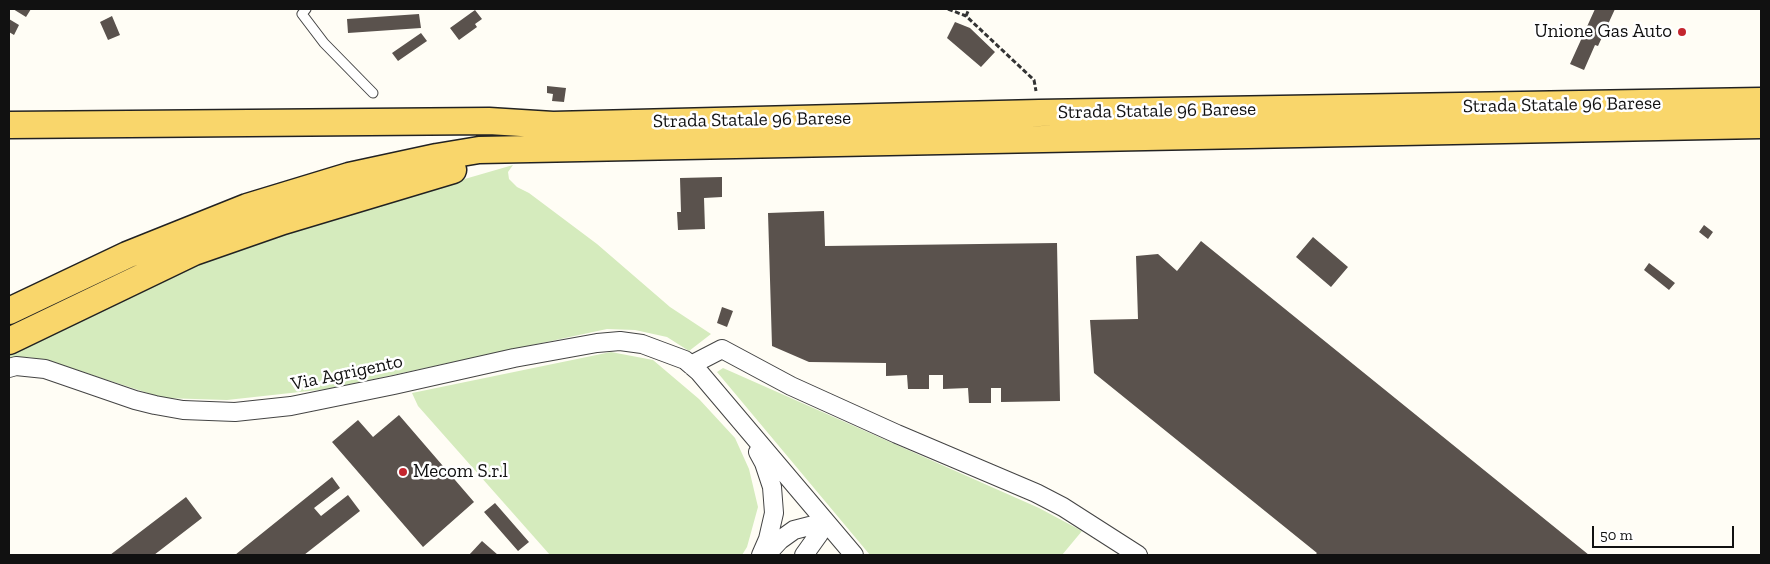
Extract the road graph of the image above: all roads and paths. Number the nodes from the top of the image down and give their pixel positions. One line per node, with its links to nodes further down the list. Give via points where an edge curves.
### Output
1 (306, 9): 5 (lane, via 302,14 324,43)
2 (948, 9): 4 (path)
3 (969, 9): 4 (path)
4 (966, 16): 8 (path, via 1034,80)
5 (373, 93)
6 (1754, 98): 8 (main road, Strada Statale 96 Barese)
7 (9, 113): 9 (main road)
8 (1039, 113): 12 (main road, Strada Statale 96 Barese)
9 (164, 124): 10 (main road); 12 (main road, via 490,121)
10 (9, 125)
11 (1761, 125): 12 (main road, Strada Statale 96 Barese)
12 (554, 137): 13 (main road, via 433,142 337,162 194,209); 14 (main road, via 516,148 437,157 349,176 247,207 127,255); 15 (main road, via 487,162 283,221 194,252)
13 (9, 292)
14 (9, 311)
15 (9, 340)
16 (691, 365): 17 (street, Via Agrigento, via 642,344 597,342 291,406 235,412 155,405 45,370); 18 (street); 24 (street, via 722,349 791,386 1036,493)
17 (9, 368)
18 (738, 420): 19 (street); 20 (street, via 764,463 772,487 774,513)
19 (825, 522): 21 (street, via 794,530); 22 (street); 23 (street)
20 (761, 555)
21 (766, 555)
22 (804, 555)
23 (854, 555)
24 (1138, 555)

